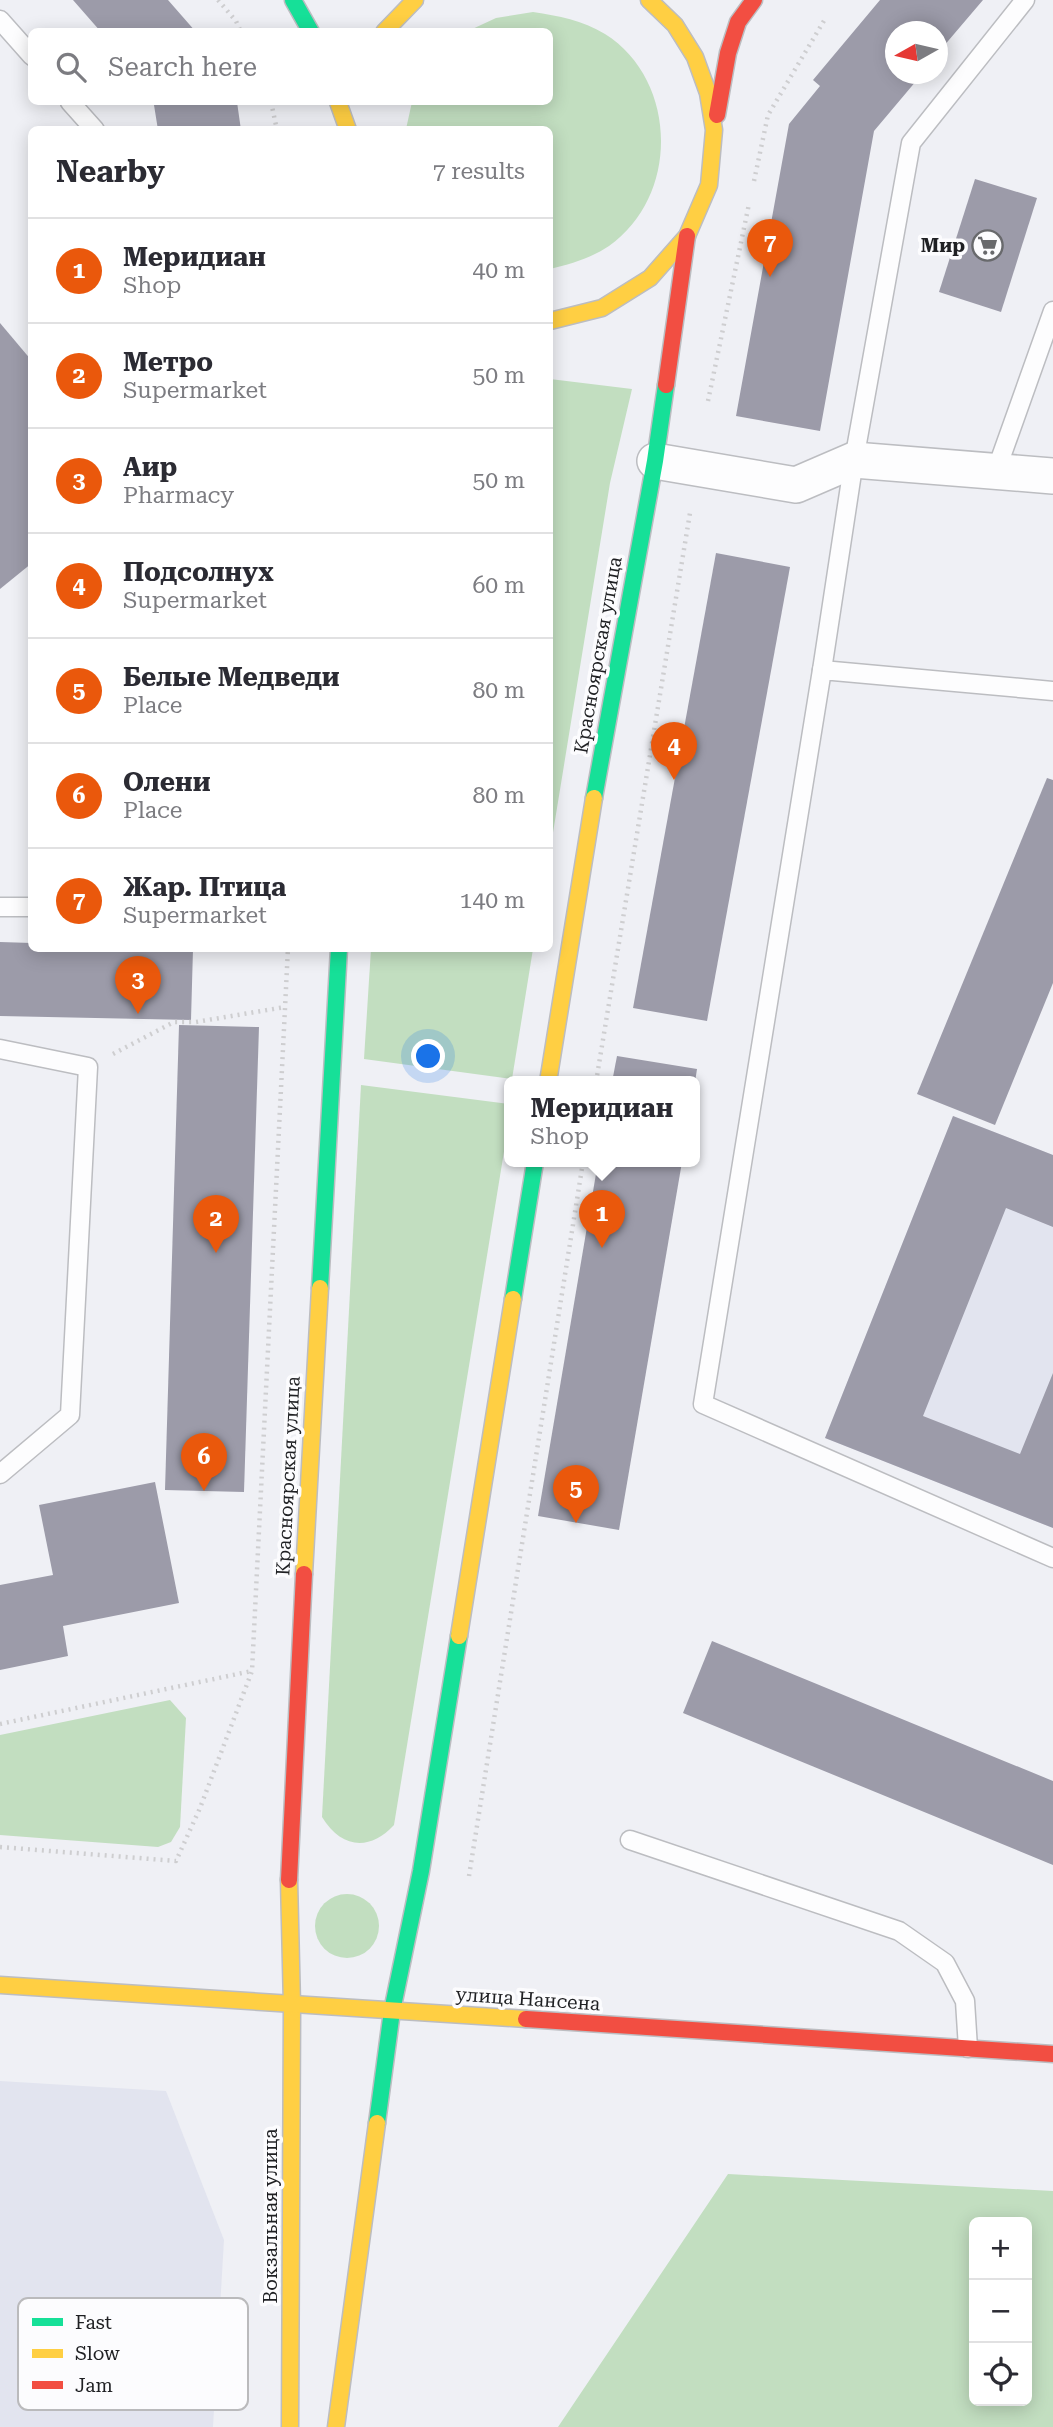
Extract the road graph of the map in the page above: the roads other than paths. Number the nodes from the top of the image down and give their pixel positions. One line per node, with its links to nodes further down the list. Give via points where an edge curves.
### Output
1 (293, 0): 7 (main road)
2 (415, 0): 8 (main road)
3 (649, 0): 16 (main road, Красноярская улица, via 675,25 695,57 708,93)
4 (754, 0): 16 (main road, via 738,22)
5 (1025, 0): 20 (lane, via 911,143)
6 (0, 20): 9 (lane)
7 (309, 28)
8 (388, 28)
9 (28, 52)
10 (74, 105): 13 (lane)
11 (339, 105): 14 (main road)
12 (354, 105): 15 (main road)
13 (92, 126)
14 (347, 126)
15 (350, 126)
16 (714, 130): 17 (main road, Красноярская улица, via 709,185)
17 (687, 236): 19 (main road, Красноярская улица, via 650,278 602,308); 21 (main road, Красноярская улица)
18 (1053, 311): 22 (lane)
19 (553, 320)
20 (854, 460): 21 (street, via 796,485); 22 (street); 24 (lane)
21 (655, 461): 30 (main road, Красноярская улица, via 602,745)
22 (996, 471): 23 (street)
23 (1053, 476)
24 (822, 670): 25 (lane); 33 (lane, via 702,1404)
25 (1053, 691)
26 (0, 907): 27 (lane)
27 (28, 907)
28 (339, 952): 36 (main road, Красноярская улица, via 288,1858)
29 (0, 1049): 32 (lane, via 88,1067 70,1415)
30 (549, 1076)
31 (534, 1167): 37 (main road, via 421,1871)
32 (0, 1474)
33 (1053, 1558)
34 (630, 1840): 38 (lane, via 899,1931 945,1963 965,2001)
35 (0, 1985): 36 (main road, улица Нансена)
36 (292, 2006): 37 (main road, улица Нансена); 40 (main road, Вокзальная улица)
37 (392, 2011): 38 (main road, улица Нансена); 41 (main road)
38 (968, 2048): 39 (main road, улица Нансена)
39 (1053, 2054)
40 (290, 2427)
41 (336, 2427)

